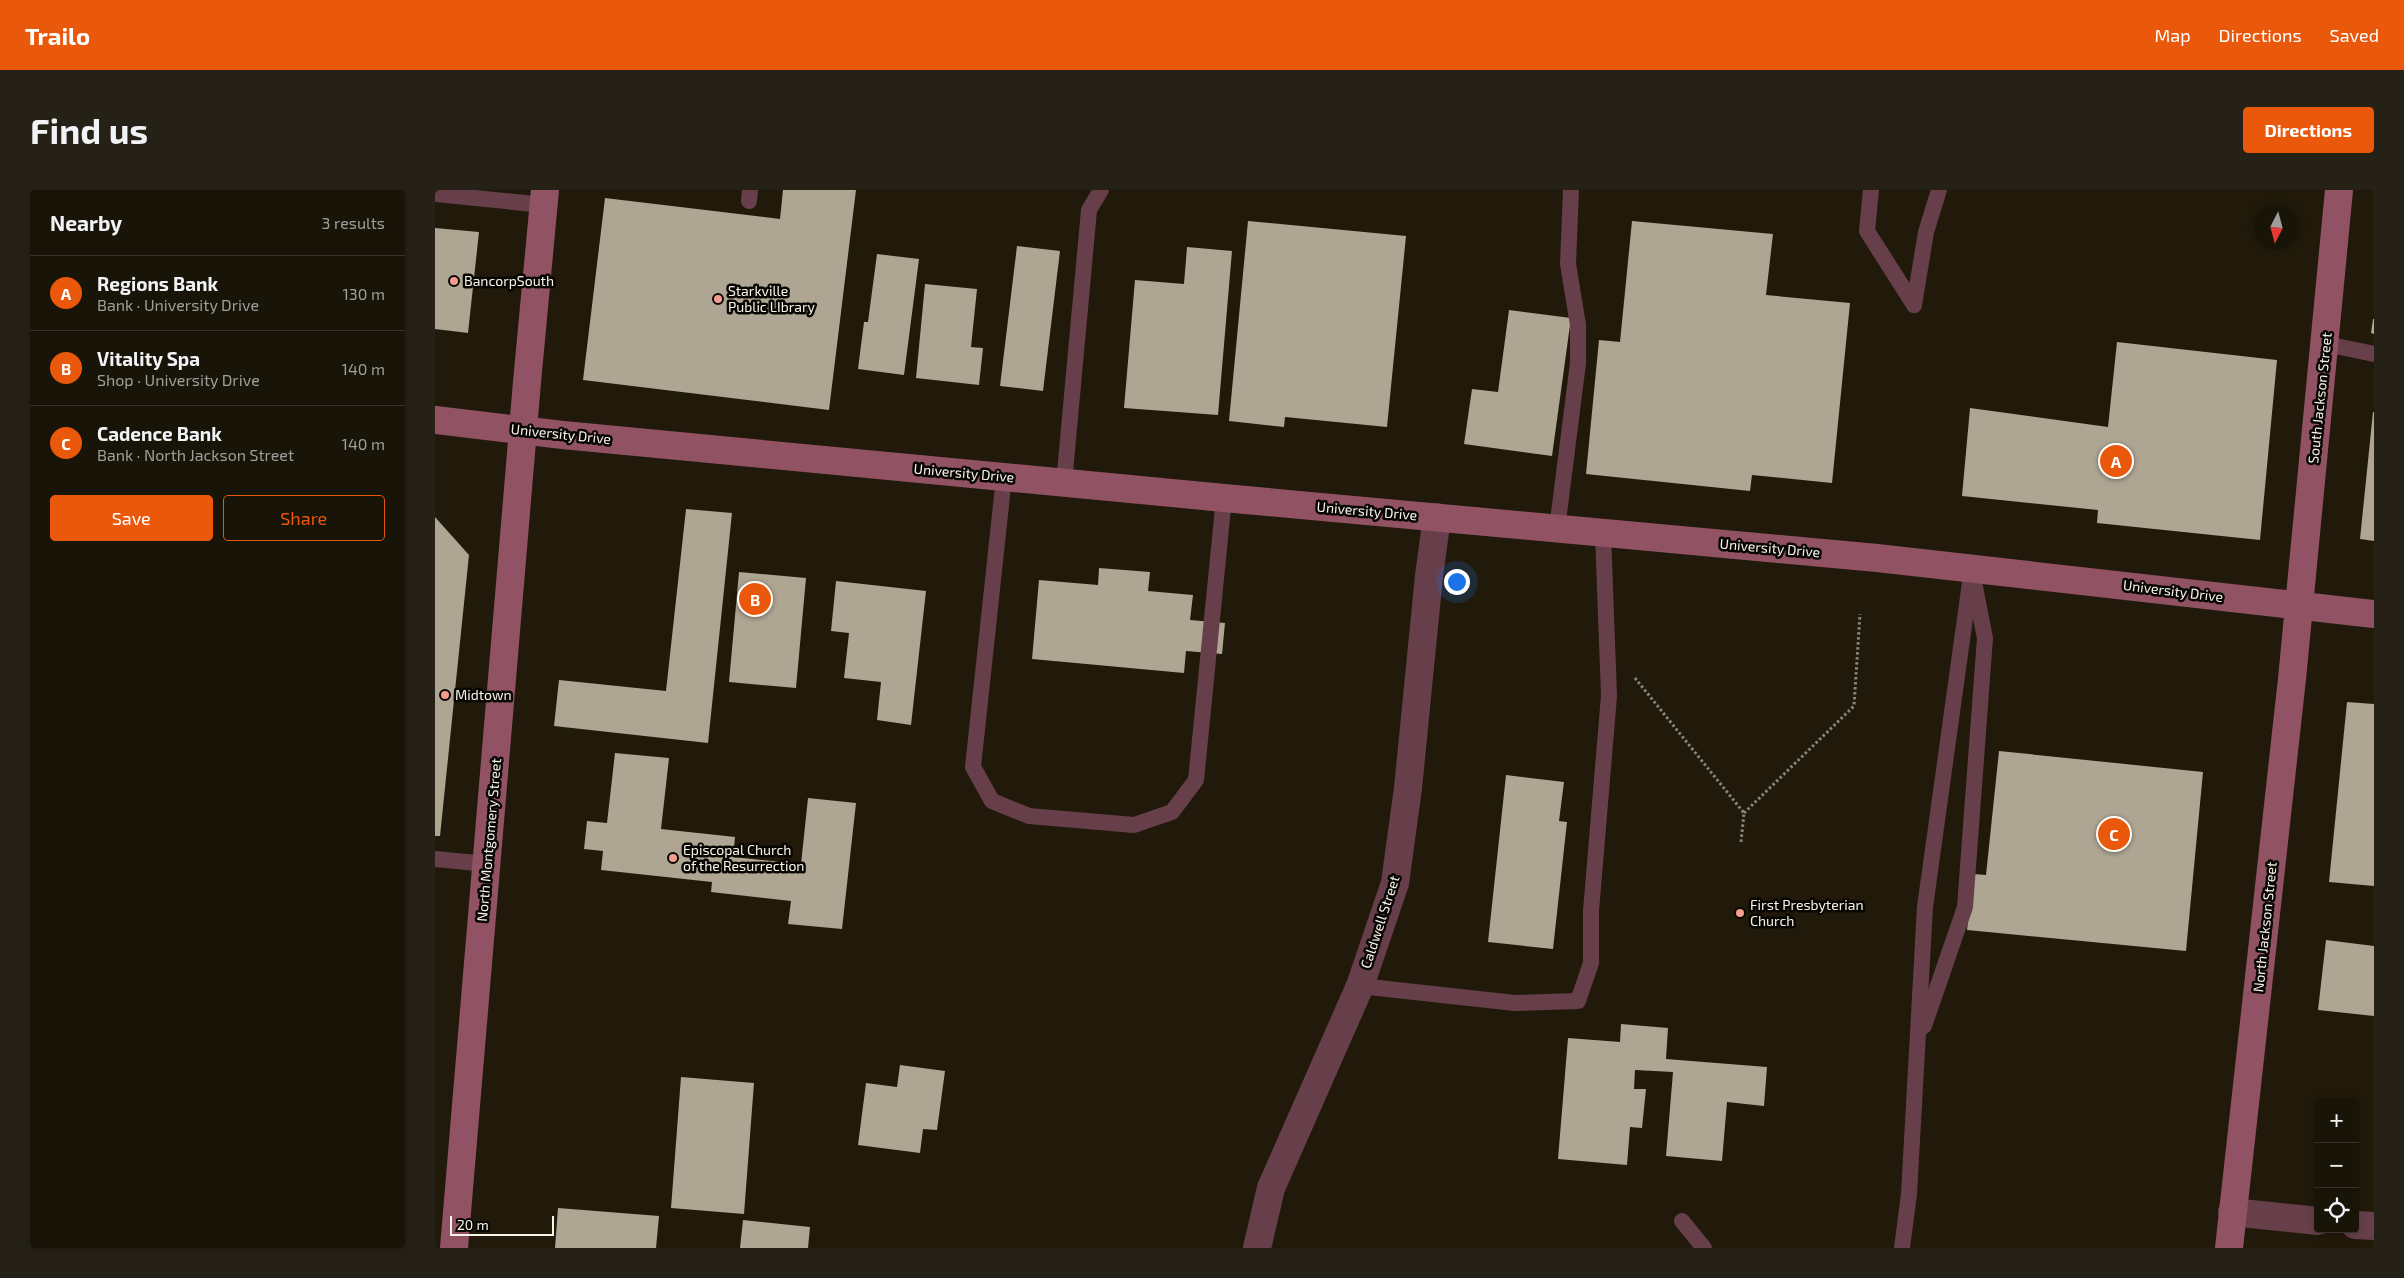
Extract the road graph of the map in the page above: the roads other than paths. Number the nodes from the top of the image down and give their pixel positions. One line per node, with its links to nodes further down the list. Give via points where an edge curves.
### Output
1 (1101, 190): 13 (lane, via 1089,210)
2 (1571, 190): 16 (lane, via 1568,264 1578,325 1578,363)
3 (1871, 190): 4 (lane, via 1867,231 1914,305 1926,232)
4 (1939, 190)
5 (2339, 190): 8 (street, South Jackson Street)
6 (435, 194): 7 (lane)
7 (545, 197): 11 (street, North Montgomery Street)
8 (2326, 344): 9 (lane); 19 (street, South Jackson Street)
9 (2374, 354)
10 (435, 420): 11 (street, University Drive)
11 (523, 431): 12 (street, University Drive); 22 (street, North Montgomery Street)
12 (1004, 477): 13 (street, University Drive); 14 (lane, via 973,767 993,800 1029,816 1134,825 1172,812 1196,780)
13 (1063, 483): 14 (street, University Drive)
14 (1223, 498): 15 (street, University Drive)
15 (1437, 517): 16 (street, University Drive); 23 (street, Caldwell Street, via 1395,883)
16 (1557, 529): 17 (street, University Drive)
17 (1603, 534): 18 (street, University Drive); 23 (lane, via 1609,696 1591,911 1591,962 1578,1001 1515,1003)
18 (1971, 568): 19 (street, University Drive); 24 (lane, via 1925,907); 24 (lane, via 1985,638 1965,907)
19 (2299, 606): 20 (street, University Drive); 25 (street, North Jackson Street)
20 (2374, 614)
21 (435, 859): 22 (lane)
22 (487, 864): 30 (street, North Montgomery Street)
23 (1359, 986): 31 (street, Caldwell Street, via 1271,1188)
24 (1917, 1045): 33 (lane, via 1909,1194)
25 (2233, 1212): 26 (street); 34 (street, North Jackson Street)
26 (2314, 1221)
27 (1682, 1222): 32 (lane)
28 (2359, 1224): 29 (street)
29 (2374, 1226)
30 (454, 1248)
31 (1257, 1248)
32 (1704, 1248)
33 (1902, 1248)
34 (2229, 1248)

